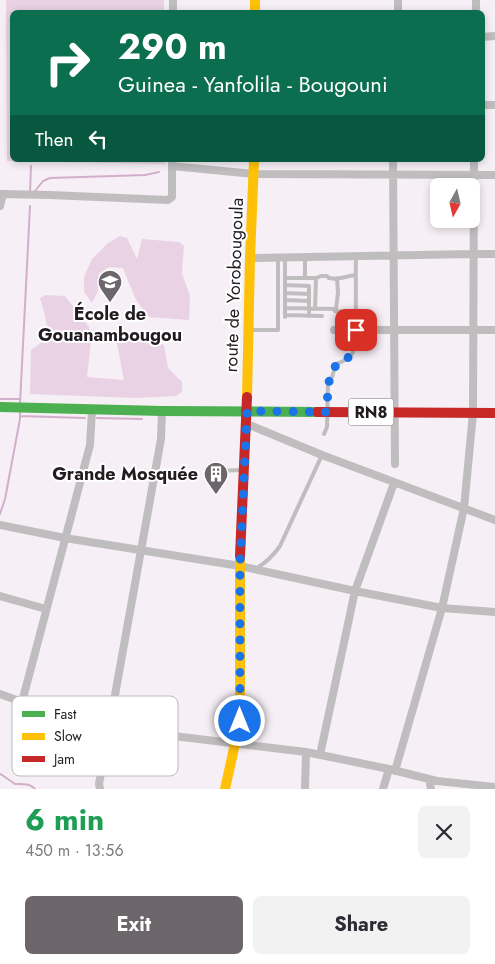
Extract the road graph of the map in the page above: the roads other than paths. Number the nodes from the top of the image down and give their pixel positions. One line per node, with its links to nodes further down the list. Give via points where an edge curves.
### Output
1 (254, 162): 5 (main road, route de Yorobougoula)
2 (393, 162): 6 (street)
3 (474, 162): 7 (street)
4 (172, 163): 5 (street); 9 (street, via 172,197 168,200)
5 (254, 174): 6 (street); 15 (main road, route de Yorobougoula)
6 (393, 175): 7 (street); 13 (street)
7 (474, 175): 8 (street); 11 (street)
8 (495, 175)
9 (2, 194): 10 (street)
10 (0, 206)
11 (473, 254): 12 (street); 13 (street); 41 (street)
12 (495, 254)
13 (393, 256): 14 (street); 40 (street)
14 (356, 257): 17 (street); 18 (lane)
15 (250, 258): 16 (street); 37 (main road, route de Yorobougoula)
16 (281, 258): 17 (street); 19 (lane); 24 (lane)
17 (305, 258): 20 (lane)
18 (356, 275): 22 (lane); 34 (lane)
19 (285, 278): 20 (lane); 23 (lane)
20 (305, 278): 21 (lane)
21 (316, 278): 22 (lane); 30 (lane)
22 (337, 278): 31 (lane)
23 (285, 286): 24 (lane); 25 (lane); 26 (lane, via 309,286)
24 (278, 287): 32 (lane)
25 (285, 293): 26 (lane); 27 (lane)
26 (309, 294): 28 (lane)
27 (285, 300): 28 (lane); 33 (lane)
28 (309, 301): 29 (lane)
29 (309, 309): 30 (lane); 33 (lane); 35 (lane)
30 (316, 309): 31 (lane)
31 (336, 309): 34 (lane)
32 (278, 311): 33 (lane); 37 (lane, via 278,330)
33 (285, 313): 35 (lane)
34 (356, 313): 39 (lane)
35 (309, 316): 36 (lane)
36 (322, 316)
37 (248, 330): 46 (main road, route de Yorobougoula)
38 (334, 330): 39 (street)
39 (356, 330): 40 (street); 47 (lane, via 354,352 336,364 328,383)
40 (394, 330): 41 (street); 48 (street)
41 (472, 330): 42 (street); 49 (street)
42 (495, 330)
43 (0, 407): 44 (main road, RN8)
44 (92, 410): 45 (main road, RN8); 61 (street, via 90,445)
45 (162, 411): 46 (main road, RN8); 62 (street, via 161,439)
46 (247, 411): 47 (main road, RN8); 51 (main road, route de Yorobougoula)
47 (327, 412): 48 (main road, RN8); 52 (lane)
48 (395, 412): 49 (main road, RN8); 54 (street)
49 (472, 413): 50 (main road, RN8); 58 (street)
50 (495, 413)
51 (247, 424): 53 (street); 55 (main road, route de Yorobougoula)
52 (324, 434)
53 (322, 455): 57 (street); 64 (lane, via 280,546 267,562)
54 (395, 464)
55 (245, 470): 56 (lane); 63 (main road, route de Yorobougoula)
56 (215, 471)
57 (394, 483): 58 (street); 65 (street)
58 (464, 508): 59 (street); 67 (street)
59 (495, 520)
60 (0, 525): 61 (street)
61 (65, 538): 62 (street); 68 (street)
62 (141, 551): 63 (street); 72 (street)
63 (240, 566): 64 (street); 75 (main road, route de Yorobougoula, via 240,721)
64 (255, 569): 65 (street)
65 (355, 591): 67 (street); 77 (street)
66 (0, 596): 68 (street)
67 (442, 608): 69 (street); 78 (street)
68 (46, 609): 71 (street)
69 (495, 612)
70 (0, 694): 73 (street)
71 (24, 696)
72 (115, 696)
73 (12, 698)
74 (178, 737): 75 (street)
75 (236, 744): 76 (street); 83 (main road, route de Yorobougoula)
76 (306, 752): 77 (street); 84 (street)
77 (320, 755): 78 (street)
78 (392, 770): 80 (street); 85 (street)
79 (100, 776): 82 (street)
80 (429, 779): 81 (street); 86 (street)
81 (495, 787)
82 (100, 789)
83 (224, 789)
84 (305, 789)
85 (383, 789)
86 (431, 789)

